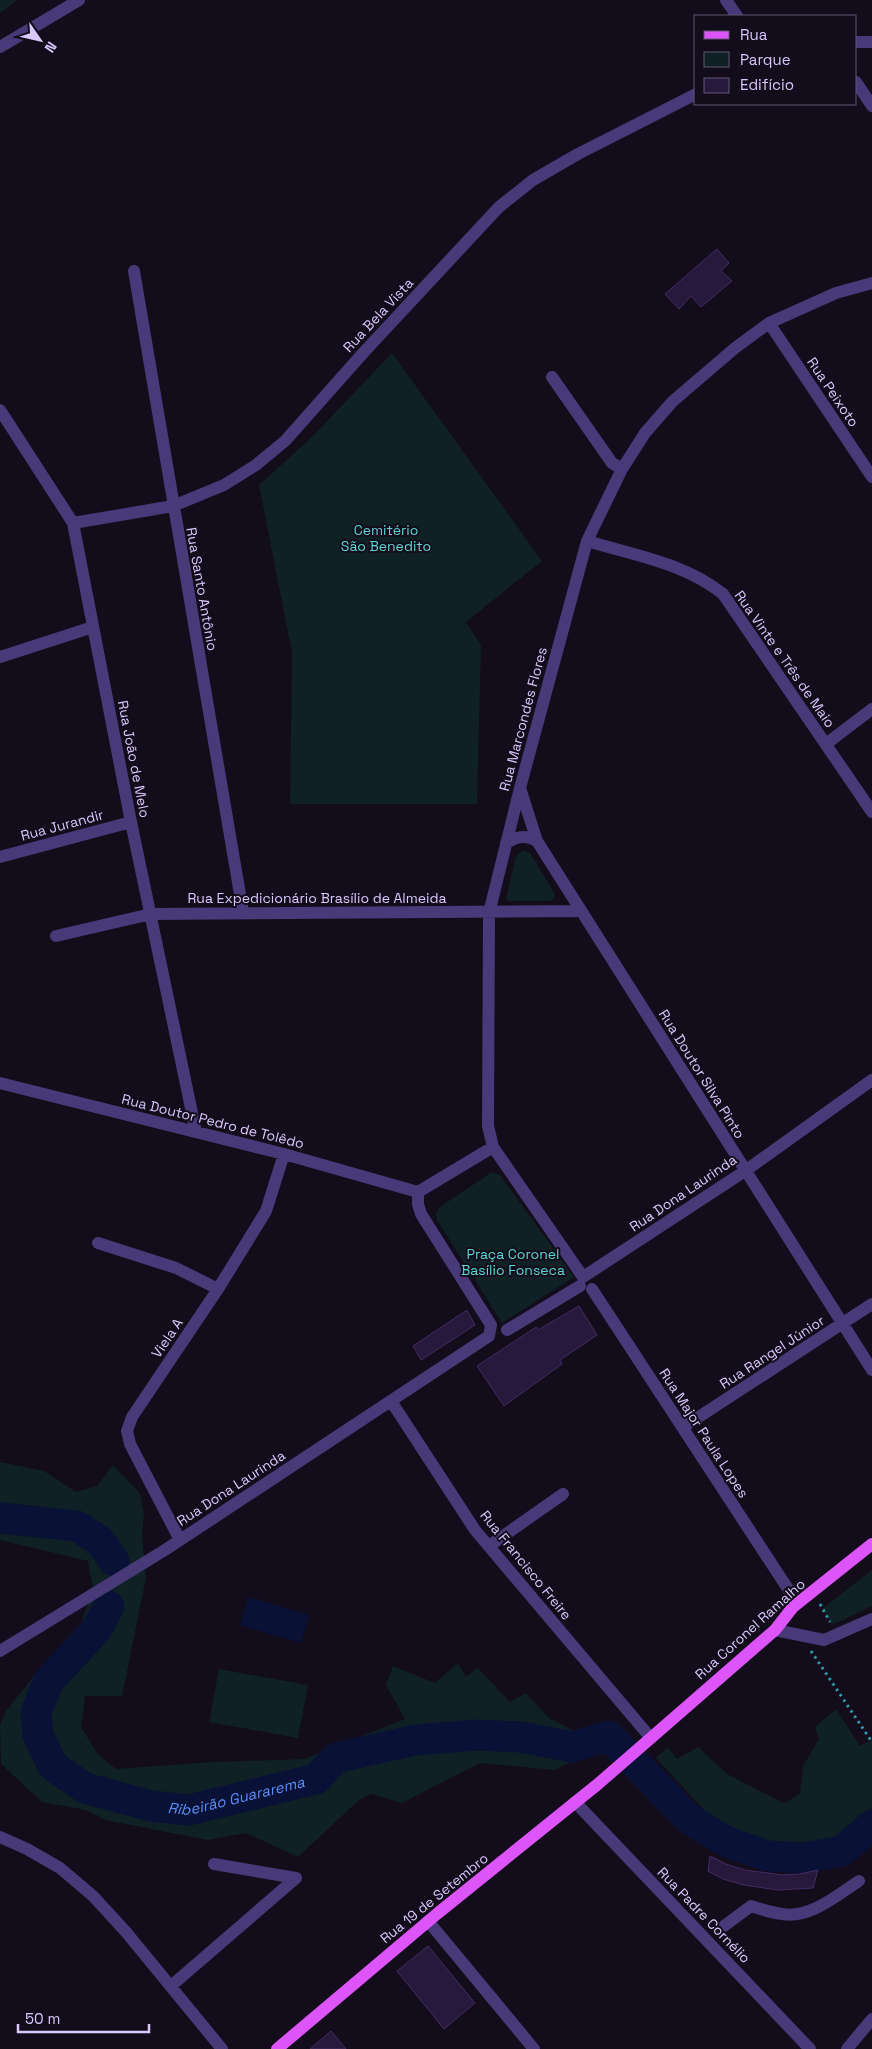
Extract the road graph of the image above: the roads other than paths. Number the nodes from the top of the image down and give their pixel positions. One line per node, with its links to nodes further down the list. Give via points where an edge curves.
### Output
1 (79, 0): 6 (street)
2 (726, 0): 3 (street)
3 (736, 15)
4 (857, 42): 5 (street)
5 (872, 42)
6 (0, 47)
7 (857, 84): 9 (street)
8 (694, 95): 17 (street, Rua Bela Vista, via 533,180 499,207 285,441 224,486)
9 (872, 106)
10 (134, 271): 17 (street, Rua Santo Antônio)
11 (872, 283): 12 (street, Rua Marcondes Flores, via 836,293)
12 (769, 323): 15 (street, Rua Marcondes Flores, via 672,402 645,433); 16 (street, Rua Peixoto)
13 (552, 377): 15 (street, via 612,463)
14 (0, 410): 18 (street, Rua João de Melo)
15 (622, 469): 19 (street, Rua Marcondes Flores)
16 (872, 477)
17 (173, 506): 18 (street, Rua Bela Vista); 31 (street, Rua Santo Antônio)
18 (73, 523): 20 (street, Rua João de Melo)
19 (587, 541): 23 (street, Rua Vinte e Três de Maio, via 683,569 704,579 723,594); 24 (street, Rua Marcondes Flores)
20 (93, 627): 21 (street); 26 (street, Rua João de Melo)
21 (0, 657)
22 (872, 709): 23 (street)
23 (826, 744): 25 (street, Rua Vinte e Três de Maio)
24 (520, 788): 27 (street, Rua Doutor Silva Pinto); 28 (street, Rua Marcondes Flores)
25 (872, 812)
26 (131, 822): 29 (street, Rua Jurandir); 33 (street, Rua João de Melo)
27 (537, 841): 28 (street, via 522,836); 30 (street, Rua Doutor Silva Pinto)
28 (506, 844): 32 (street, Rua Marcondes Flores)
29 (0, 857)
30 (581, 911): 32 (street, Rua Expedicionário Brasílio de Almeida); 40 (street, Rua Doutor Silva Pinto)
31 (243, 912): 32 (street, Rua Expedicionário Brasílio de Almeida); 33 (street, Rua Expedicionário Brasílio de Almeida)
32 (489, 913): 38 (street, Rua Marcondes Flores, via 488,1126)
33 (151, 914): 34 (street, Rua Expedicionário Brasílio de Almeida); 37 (street, Rua João de Melo)
34 (56, 936)
35 (872, 1080): 40 (street, Rua Dona Laurinda)
36 (0, 1083): 37 (street, Rua Doutor Pedro de Tolêdo)
37 (196, 1132): 39 (street, Rua Doutor Pedro de Tolêdo)
38 (493, 1147): 41 (street); 43 (street, Rua Marcondes Flores)
39 (284, 1154): 41 (street, Rua Doutor Pedro de Tolêdo); 44 (street, Viela A, via 266,1211)
40 (745, 1171): 43 (street, Rua Dona Laurinda); 46 (street, Rua Doutor Silva Pinto)
41 (418, 1192): 49 (street, Rua Dona Laurinda, via 421,1214 491,1325 490,1336)
42 (98, 1243): 44 (street, via 176,1268)
43 (585, 1284): 47 (street, Rua Dona Laurinda); 55 (street, Rua Major Paula Lopes)
44 (218, 1289): 52 (street, Viela A, via 132,1417 127,1431 130,1444)
45 (872, 1304): 46 (street, Rua Rangel Júnior)
46 (842, 1324): 48 (street, Rua Doutor Silva Pinto); 50 (street, Rua Rangel Júnior)
47 (507, 1330)
48 (872, 1370)
49 (391, 1401): 52 (street, Rua Dona Laurinda); 54 (street, Rua Francisco Freire, via 475,1530)
50 (688, 1424)
51 (563, 1494): 54 (street)
52 (180, 1540): 58 (street, Rua Dona Laurinda)
53 (872, 1544): 57 (main road, Rua Coronel Ramalho, via 793,1607)
54 (489, 1546): 59 (street, Rua Francisco Freire)
55 (790, 1592)
56 (872, 1620): 57 (street, via 824,1640)
57 (775, 1630): 59 (main road, Rua Coronel Ramalho)
58 (0, 1651)
59 (645, 1742): 60 (main road, Rua Coronel Ramalho)
60 (612, 1771): 61 (main road, Rua 19 de Setembro)
61 (575, 1802): 65 (main road, Rua 19 de Setembro); 72 (street, Rua Padre Cornélio)
62 (0, 1837): 67 (street, via 60,1868 93,1896)
63 (214, 1864): 67 (street, via 296,1878)
64 (859, 1881): 66 (street, via 820,1906 800,1913 783,1915 752,1906)
65 (428, 1921): 70 (main road, Rua 19 de Setembro); 71 (street)
66 (720, 1930)
67 (171, 1986): 69 (street)
68 (872, 2018): 73 (street)
69 (222, 2049)
70 (277, 2049)
71 (534, 2049)
72 (810, 2049)
73 (848, 2049)

